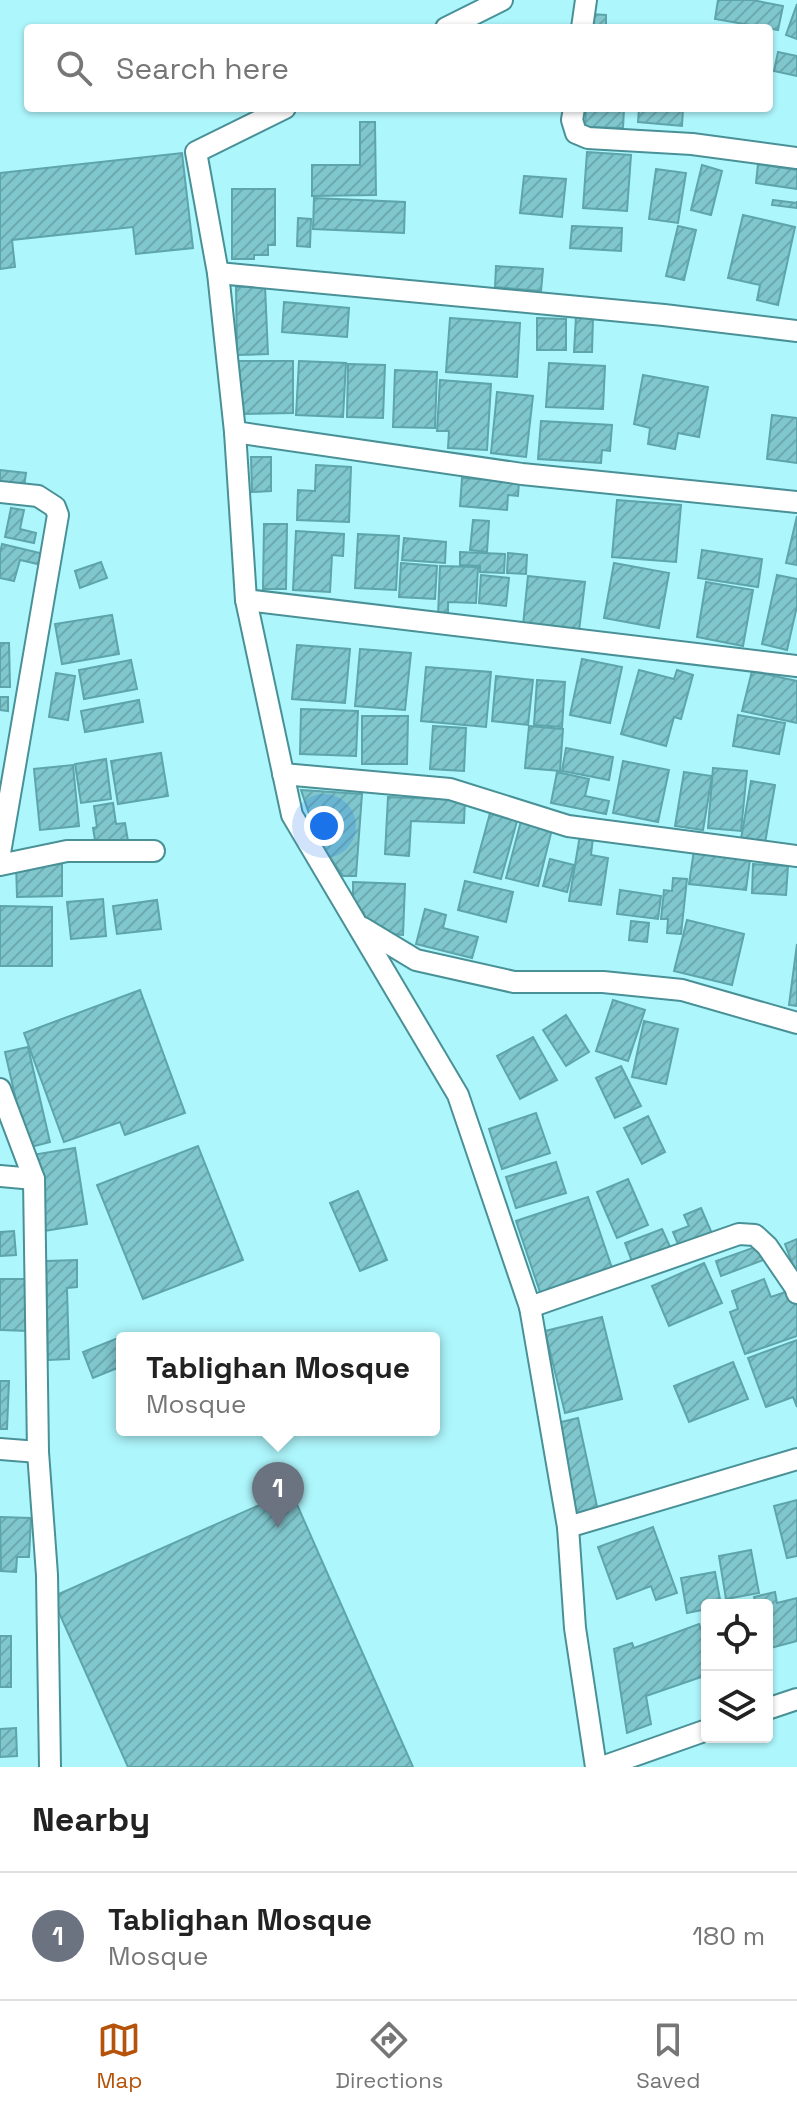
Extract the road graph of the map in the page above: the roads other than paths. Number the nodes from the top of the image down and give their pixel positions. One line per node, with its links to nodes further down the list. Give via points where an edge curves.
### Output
1 (502, 0): 3 (street)
2 (586, 0): 4 (street)
3 (454, 24)
4 (583, 24)
5 (277, 112): 8 (street, via 196,152)
6 (573, 112): 7 (street, via 576,133 588,138)
7 (797, 158)
8 (218, 273): 9 (street); 10 (street)
9 (797, 331)
10 (235, 432): 12 (street, via 522,474); 13 (street)
11 (0, 492): 17 (street, via 38,496 58,515)
12 (797, 502)
13 (246, 600): 14 (street); 15 (street)
14 (797, 666)
15 (283, 774): 18 (street, via 450,789 568,826); 20 (street, via 292,815)
16 (154, 851): 19 (street, via 67,851)
17 (0, 853)
18 (797, 856)
19 (0, 865)
20 (359, 926): 21 (street, via 416,960 514,982 603,982 682,990); 26 (street, via 458,1095)
21 (797, 1023)
22 (0, 1089): 24 (street)
23 (0, 1176): 24 (street)
24 (34, 1179): 28 (street)
25 (797, 1293): 26 (street, via 767,1246 755,1235 739,1234)
26 (530, 1307): 30 (street)
27 (0, 1449): 28 (street)
28 (38, 1452): 34 (street, via 47,1575)
29 (797, 1459): 30 (street)
30 (568, 1527): 35 (street, via 575,1628)
31 (797, 1699): 32 (street)
32 (773, 1707)
33 (701, 1732): 35 (street)
34 (50, 1767)
35 (599, 1767)

